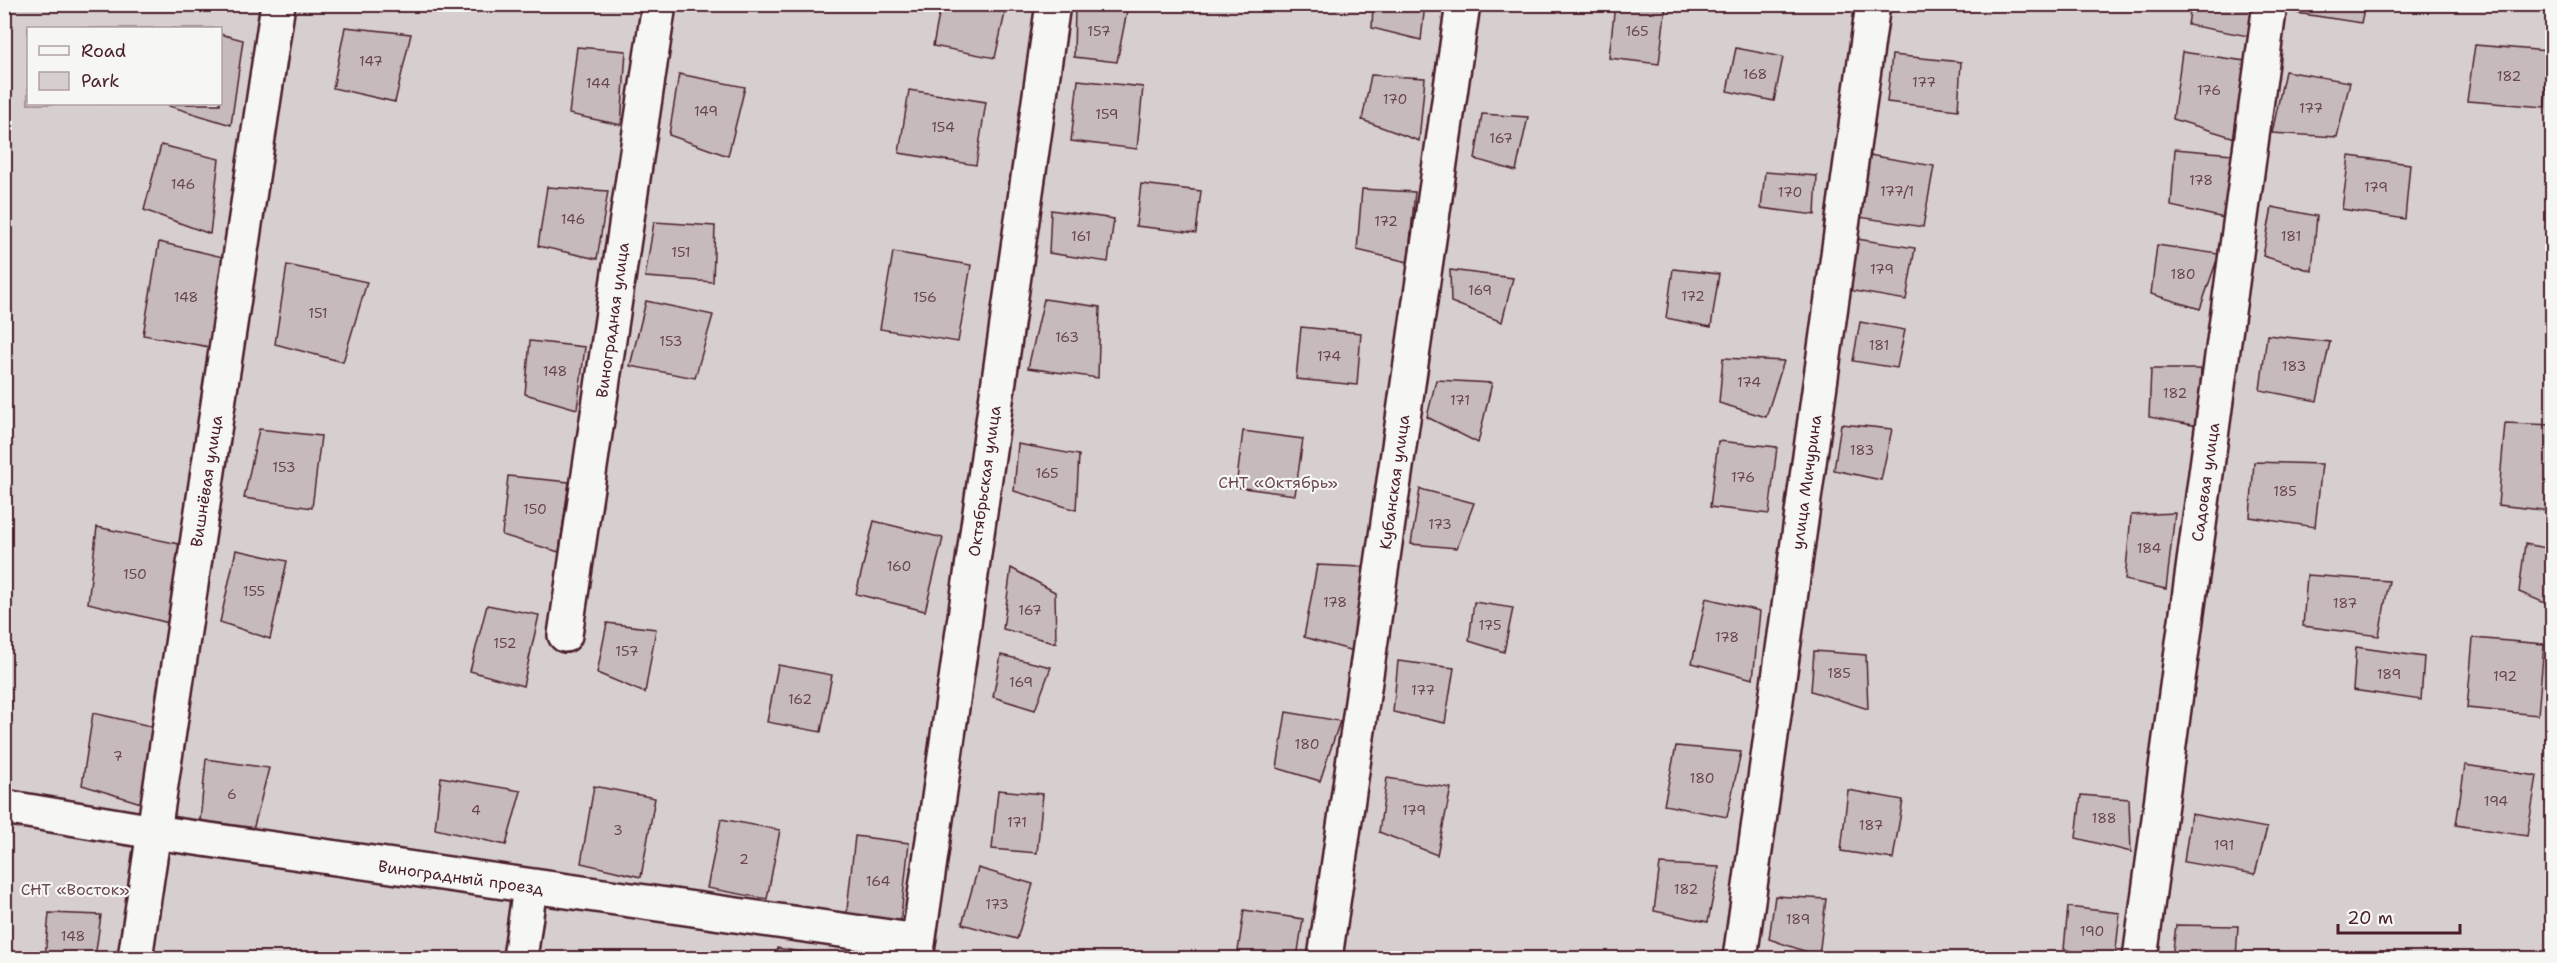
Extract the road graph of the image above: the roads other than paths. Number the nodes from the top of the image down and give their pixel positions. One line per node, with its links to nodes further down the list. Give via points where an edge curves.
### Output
1 (278, 4): 9 (street, Вишнёвая улица)
2 (659, 4): 7 (street, Виноградная улица)
3 (1053, 4): 11 (street, Октябрьская улица)
4 (1463, 4): 14 (street, Кубанская улица)
5 (1873, 4): 15 (street, улица Мичурина)
6 (2270, 4): 16 (street, Садовая улица)
7 (565, 635)
8 (4, 807): 9 (street, Виноградный проезд)
9 (154, 832): 10 (street, Виноградный проезд); 12 (street, Вишнёвая улица)
10 (530, 887): 11 (street, Виноградный проезд); 13 (street)
11 (917, 950)
12 (135, 958)
13 (520, 958)
14 (1325, 958)
15 (1740, 958)
16 (2140, 958)

